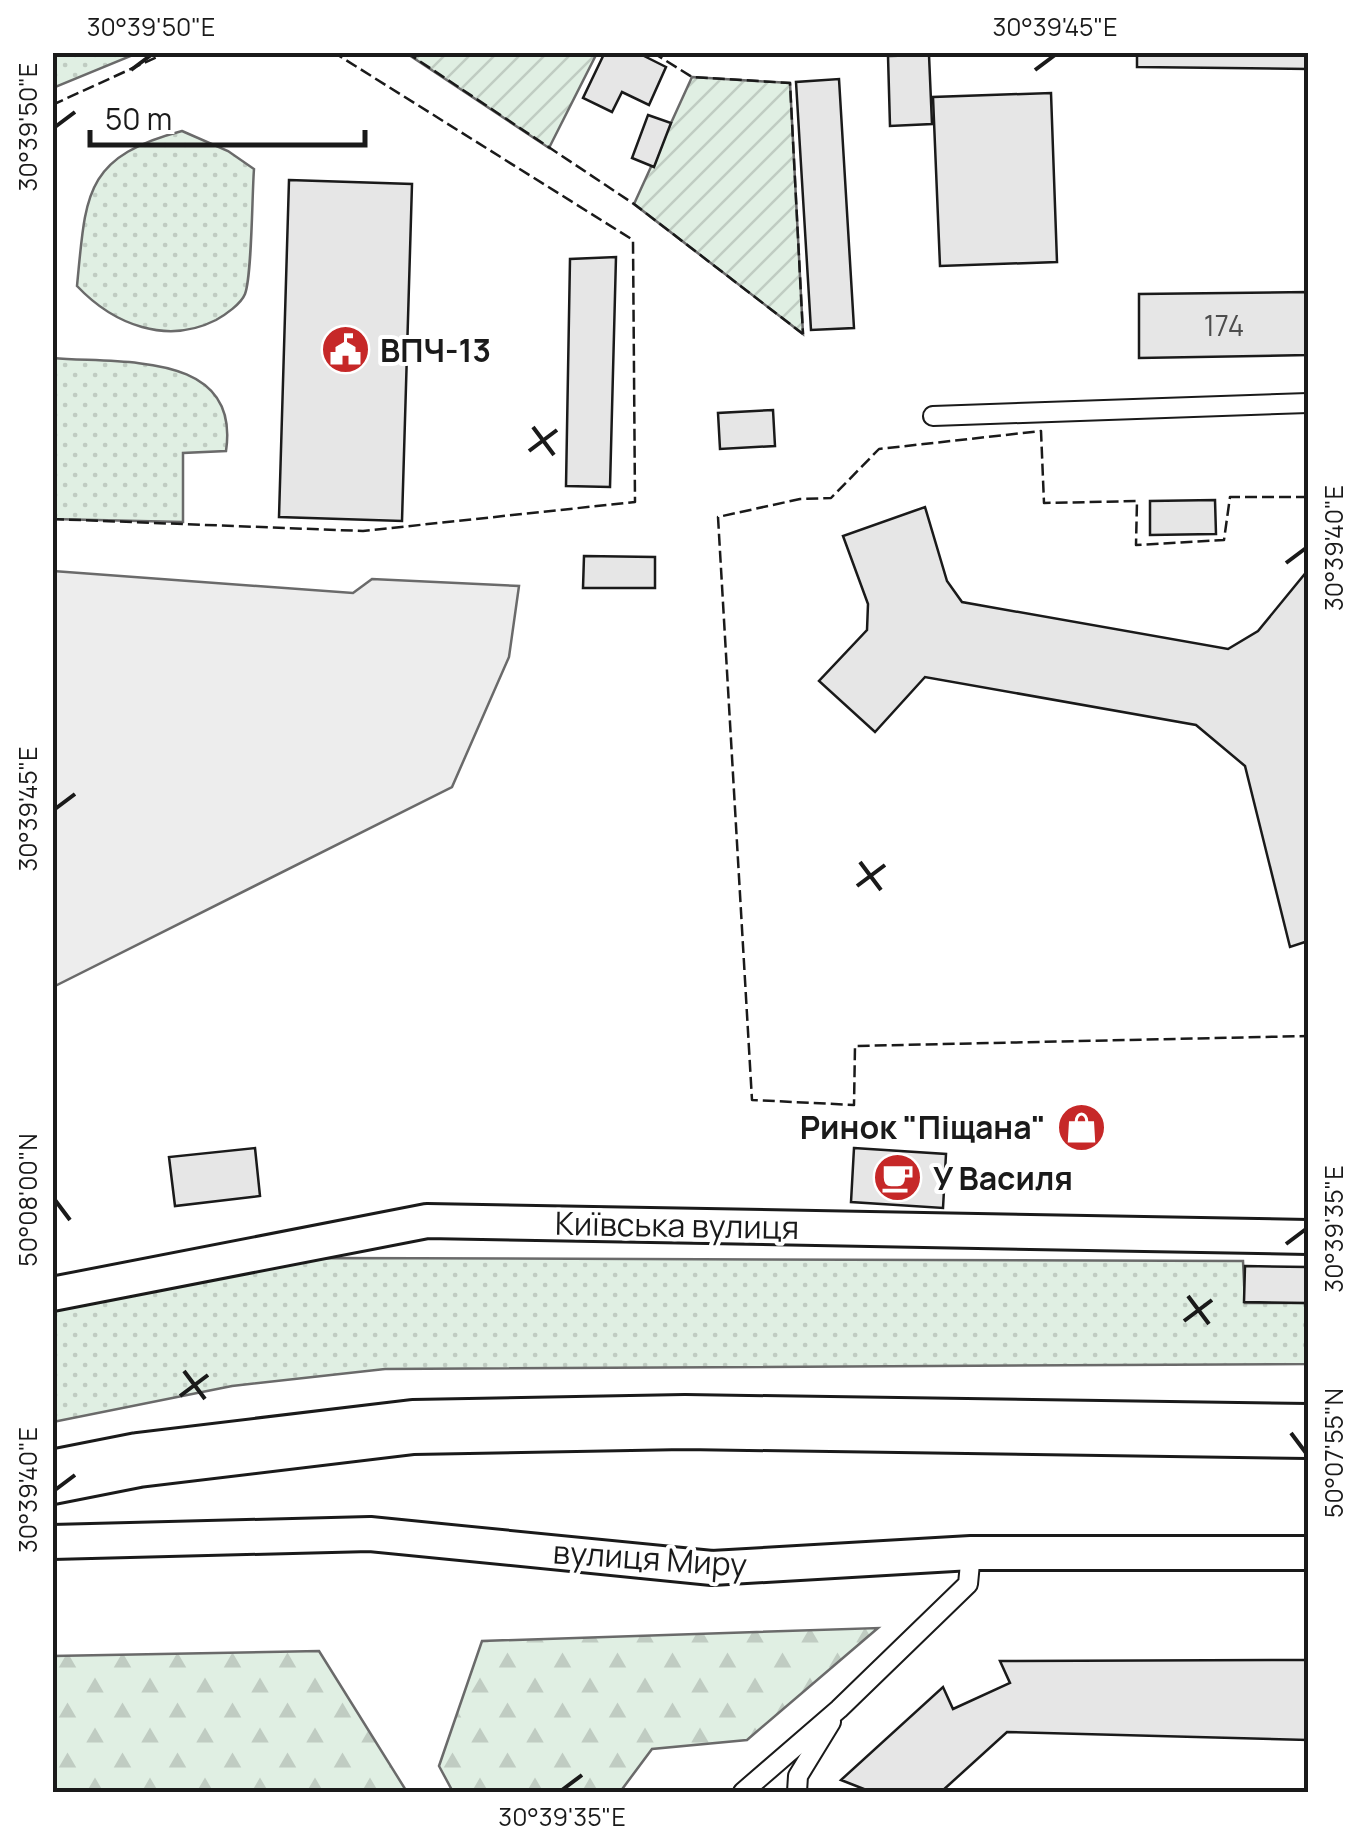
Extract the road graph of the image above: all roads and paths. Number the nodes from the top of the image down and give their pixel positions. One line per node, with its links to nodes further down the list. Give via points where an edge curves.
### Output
1 (1308, 402): 2 (lane)
2 (933, 416)
3 (1308, 1236): 4 (street, Київська вулиця, via 427,1220)
4 (52, 1294)
5 (1308, 1431): 6 (main road, via 685,1422 432,1426 138,1460)
6 (52, 1477)
7 (52, 1542): 8 (street, вулиця Миру, via 370,1534 712,1568)
8 (971, 1553): 9 (street, вулиця Миру); 10 (lane, via 968,1584)
9 (1308, 1553)
10 (839, 1708): 11 (lane); 12 (lane, via 798,1776)
11 (742, 1792)
12 (797, 1792)

